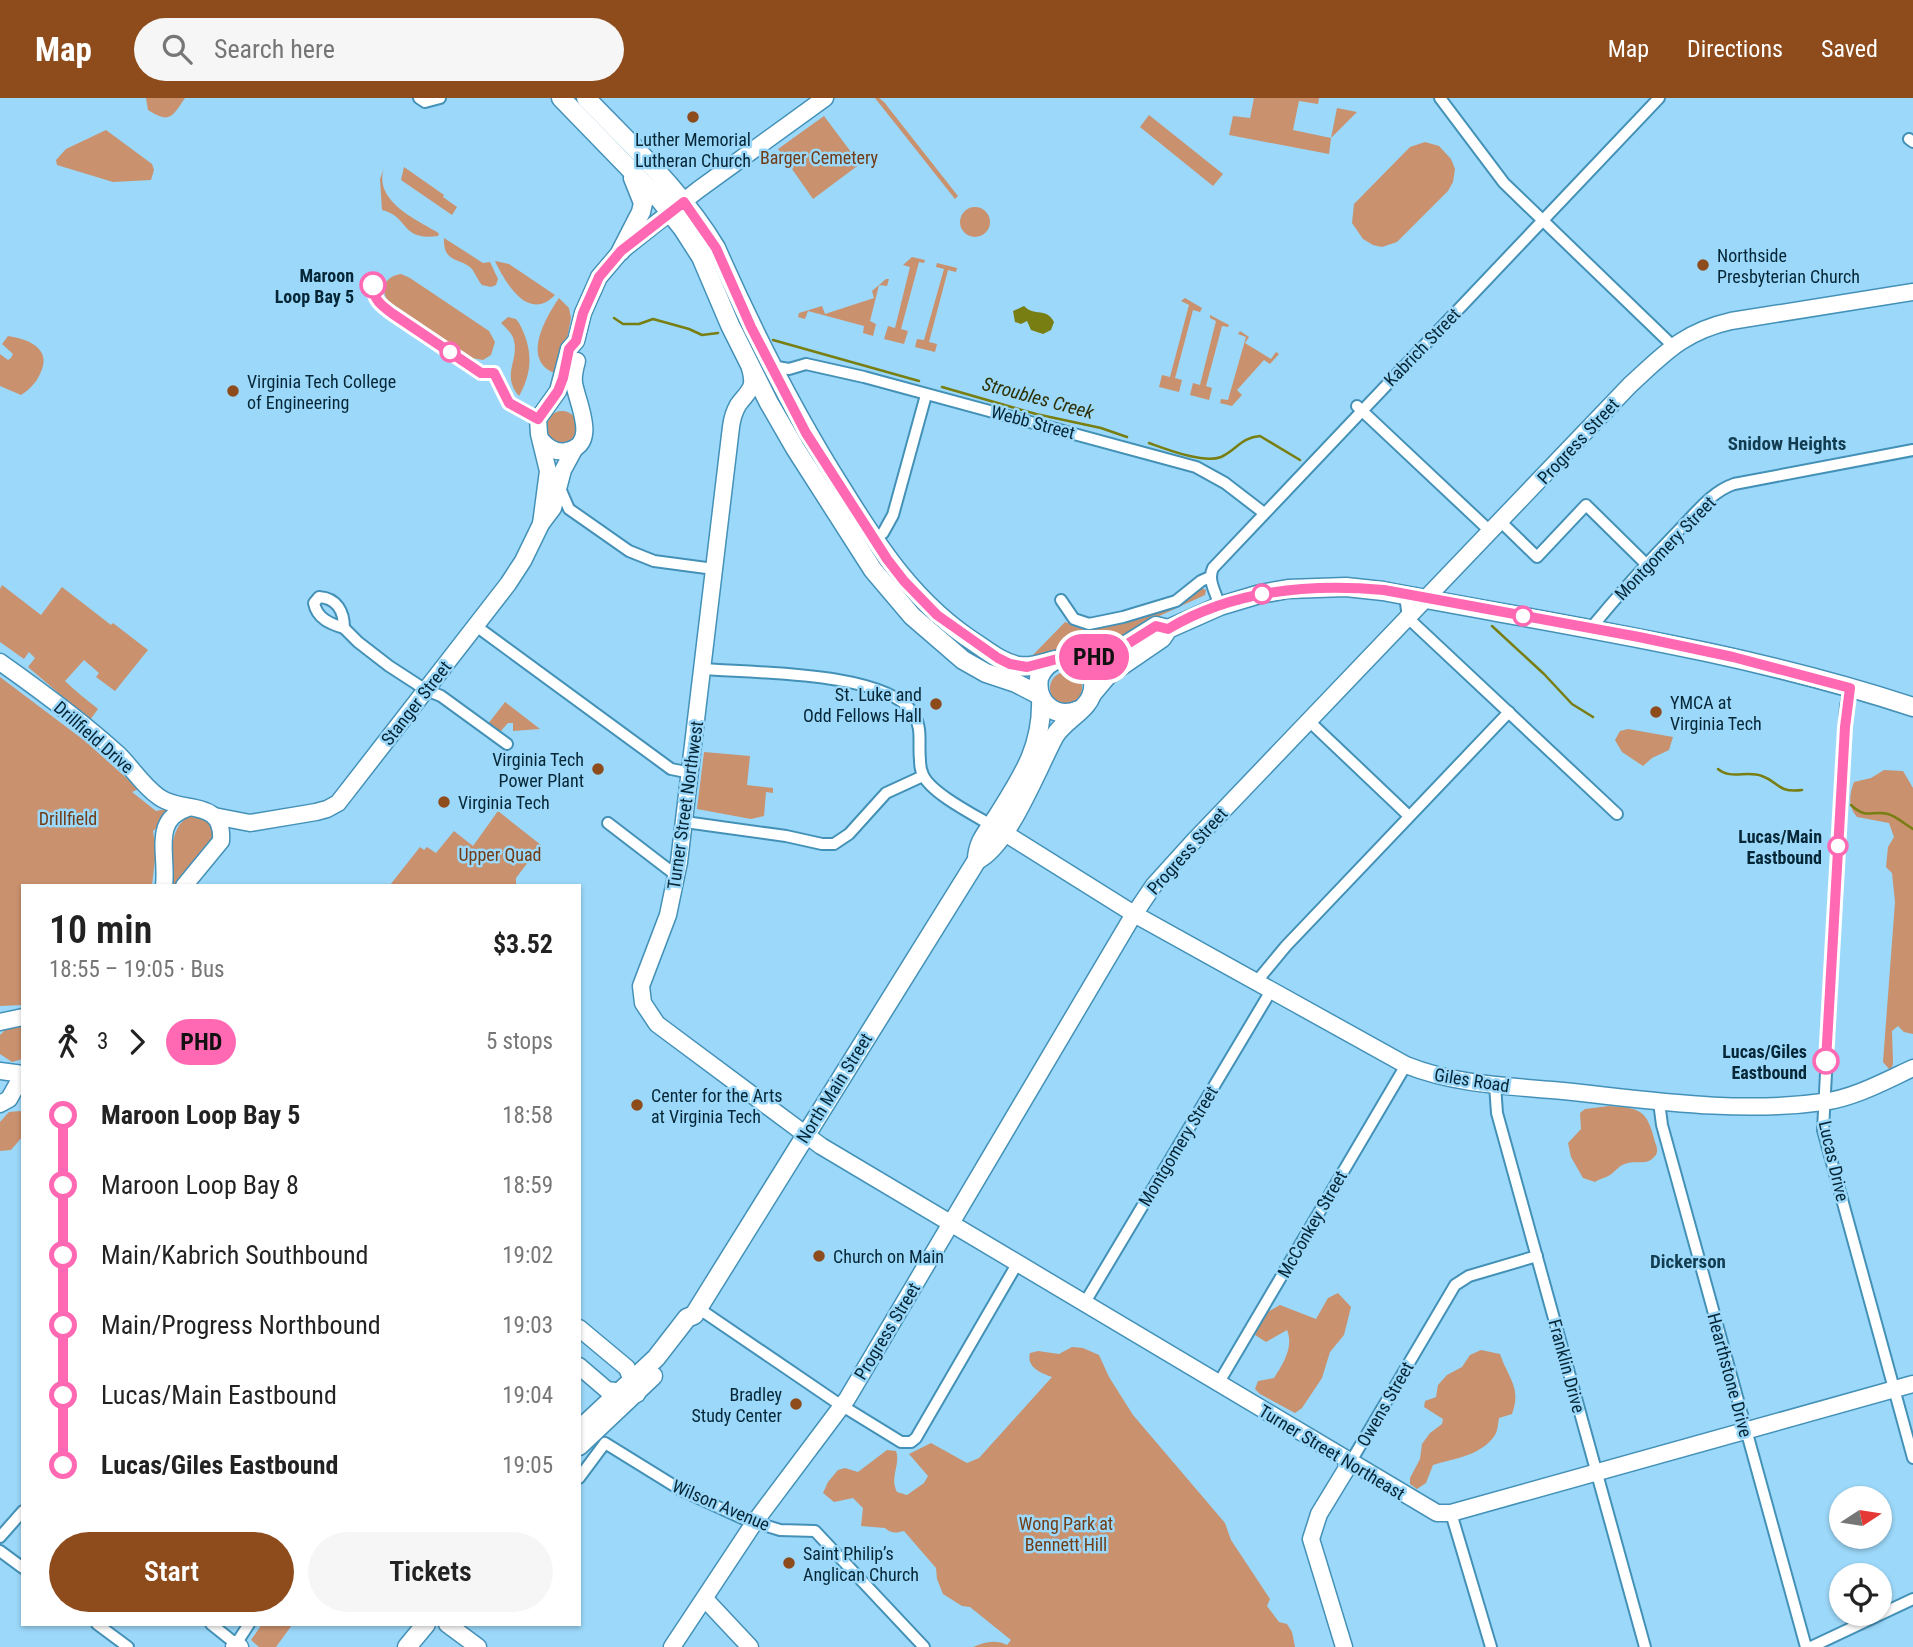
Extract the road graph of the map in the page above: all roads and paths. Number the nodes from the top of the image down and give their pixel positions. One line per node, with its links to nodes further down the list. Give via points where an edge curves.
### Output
1 (440, 98): 7 (street)
2 (561, 98): 8 (main road)
3 (586, 98): 9 (main road)
4 (825, 98): 9 (street)
5 (1440, 98): 10 (street, via 1486,161)
6 (1659, 98): 10 (street, Kabrich Street)
7 (424, 99)
8 (626, 165): 9 (main road); 11 (main road, via 643,203)
9 (677, 207): 11 (street); 15 (main road); 16 (main road, via 716,248)
10 (1543, 221): 14 (street); 22 (street, Kabrich Street)
11 (621, 251): 13 (street, via 599,277)
12 (1913, 292): 14 (street, Progress Street, via 1731,321)
13 (576, 341): 21 (street); 24 (street, via 574,379)
14 (1673, 346): 31 (street, Progress Street)
15 (748, 363): 20 (street, Turner Street Northwest, via 752,377); 23 (main road)
16 (769, 364): 17 (street, Webb Street); 18 (main road)
17 (789, 369): 18 (street); 19 (street, Webb Street, via 806,364)
18 (784, 394): 32 (main road)
19 (926, 395): 29 (street, Webb Street, via 1196,467); 32 (street, via 893,516 883,533)
20 (747, 397): 23 (street); 34 (street, Turner Street Northwest, via 738,405 731,427)
21 (549, 405): 24 (street, via 564,403); 25 (street, via 538,419)
22 (1359, 408): 29 (street, Kabrich Street); 31 (street)
23 (774, 411): 32 (main road, via 835,512)
24 (583, 416): 26 (street, via 586,430)
25 (541, 442): 26 (street, via 557,451); 30 (street, Stanger Street, via 548,471)
26 (575, 448): 28 (street, Stanger Street, via 559,486)
27 (1913, 450): 33 (street, Montgomery Street, via 1727,486)
28 (561, 508): 30 (street, Stanger Street); 34 (street, via 643,557)
29 (1264, 513): 35 (street, Kabrich Street, via 1213,568)
30 (541, 524): 41 (street, Stanger Street, via 519,567)
31 (1496, 527): 33 (street, via 1537,557 1586,505); 37 (street, Progress Street)
32 (865, 543): 45 (main road, via 948,624 998,658 1027,667); 51 (main road, via 891,592 937,639 985,673)
33 (1646, 564): 43 (street, Montgomery Street)
34 (715, 569): 47 (street, Turner Street Northwest)
35 (1210, 577): 38 (street, Kabrich Street, via 1176,601 1105,622 1073,620); 39 (street)
36 (1405, 595): 37 (main road); 39 (main road, via 1309,587); 40 (street)
37 (1427, 599): 40 (street, Progress Street); 43 (main road)
38 (1061, 600)
39 (1220, 606): 44 (main road)
40 (1408, 618): 54 (street); 55 (street, Progress Street)
41 (476, 626): 49 (street, Stanger Street); 57 (street, via 671,769)
42 (344, 628): 49 (street)
43 (1591, 628): 48 (main road, via 1733,657)
44 (1168, 629): 45 (main road, via 1156,626 1113,653); 50 (main road, via 1162,638 1113,671)
45 (1064, 659): 50 (main road, via 1082,663 1091,676); 51 (main road, via 1041,672)
46 (0, 662): 59 (street, Drillfield Drive, via 118,755 153,793 169,804)
47 (703, 669): 57 (street, Turner Street Northwest); 58 (street, via 828,679 895,696 917,721)
48 (1850, 688): 52 (main road); 85 (street, Lucas Drive)
49 (434, 693): 56 (street); 64 (street, Stanger Street, via 333,807)
50 (1092, 694): 53 (main road)
51 (1040, 696): 53 (main road, via 1055,712); 66 (main road, via 1038,741 1003,806)
52 (1913, 706)
53 (1079, 710): 66 (main road, North Main Street, via 1056,734 1024,799)
54 (1509, 712): 60 (street); 62 (street)
55 (1309, 721): 62 (street); 71 (street, Progress Street, via 1159,880)
56 (507, 744)
57 (691, 773): 63 (street, Turner Street Northwest)
58 (923, 776): 63 (street, via 886,793 838,842 822,844); 66 (street)
59 (188, 808): 61 (street, Drillfield Drive); 69 (street, via 174,813 164,827)
60 (1617, 814)
61 (214, 816): 64 (street, Stanger Street); 67 (street, via 221,833)
62 (1409, 816): 72 (street)
63 (685, 822): 68 (street, Turner Street Northwest)
64 (250, 823): 67 (street, Stanger Street)
65 (608, 824): 68 (street)
66 (997, 829): 71 (street, Giles Road); 86 (main road, North Main Street, via 989,854 977,860)
67 (219, 845): 70 (street)
68 (677, 876): 86 (street, Turner Street Northwest, via 668,915 641,986 645,1009 662,1028)
69 (164, 884)
70 (186, 884)
71 (1134, 914): 72 (street, Giles Road); 87 (street, Progress Street)
72 (1257, 981): 73 (street, Giles Road)
73 (1272, 989): 76 (street, Giles Road); 90 (street, Montgomery Street)
74 (21, 1017): 75 (street)
75 (0, 1022)
76 (1406, 1065): 82 (street, Giles Road, via 1448,1079); 95 (street, McConkey Street)
77 (1913, 1068): 85 (street, Giles Road)
78 (0, 1071): 79 (street)
79 (21, 1074)
80 (0, 1078): 83 (street)
81 (21, 1078): 83 (street, via 9,1099)
82 (1495, 1085): 84 (street, Giles Road); 88 (street, Franklin Drive, via 1495,1107)
83 (1, 1099)
84 (1659, 1102): 85 (street, Giles Road, via 1745,1107); 101 (street, Hearthstone Drive)
85 (1823, 1102): 98 (street, Lucas Drive, via 1823,1129)
86 (806, 1135): 87 (street, Turner Street Northeast); 91 (main road, North Main Street)
87 (950, 1224): 89 (street, Turner Street Northeast); 99 (street, Progress Street)
88 (1537, 1256): 104 (street, Owens Street, via 1469,1276 1455,1285); 105 (street, Franklin Drive)
89 (1017, 1264): 90 (street, Turner Street Northeast); 99 (street, via 916,1438 901,1441)
90 (1084, 1304): 95 (street, Turner Street Northeast)
91 (695, 1312): 97 (main road, North Main Street, via 688,1335); 99 (street)
92 (581, 1330): 93 (street)
93 (603, 1347): 94 (street, via 598,1365); 97 (street, via 627,1368)
94 (581, 1367): 97 (street, via 607,1390)
95 (1218, 1384): 104 (street, Turner Street Northeast)
96 (1913, 1384): 98 (street)
97 (630, 1389): 100 (main road, North Main Street); 102 (main road, North Main Street)
98 (1894, 1390): 101 (street); 103 (street, Lucas Drive)
99 (842, 1406): 109 (street, Progress Street)
100 (581, 1428)
101 (1745, 1431): 105 (street); 130 (street, Hearthstone Drive)
102 (581, 1444)
103 (1913, 1458)
104 (1350, 1463): 108 (street, Turner Street Northeast, via 1432,1511); 127 (street, Owens Street, via 1319,1514 1311,1539)
105 (1596, 1472): 108 (street); 129 (street, Franklin Drive)
106 (581, 1475): 109 (street, Wilson Avenue, via 605,1443 681,1490)
107 (21, 1513): 110 (street)
108 (1451, 1513): 128 (street)
109 (754, 1523): 113 (street, Progress Street); 126 (street, Wilson Avenue, via 819,1534)
110 (0, 1537)
111 (0, 1550): 112 (street)
112 (21, 1566)
113 (705, 1599): 124 (street, Progress Street); 125 (street)
114 (1913, 1599): 131 (street)
115 (100, 1626): 121 (street)
116 (213, 1626): 120 (street)
117 (248, 1626): 120 (street)
118 (424, 1626): 122 (main road)
119 (450, 1626): 123 (street)
120 (237, 1646)
121 (128, 1647)
122 (407, 1647)
123 (478, 1647)
124 (673, 1647)
125 (750, 1647)
126 (924, 1647)
127 (1344, 1647)
128 (1491, 1647)
129 (1645, 1647)
130 (1806, 1647)
131 (1811, 1647)

